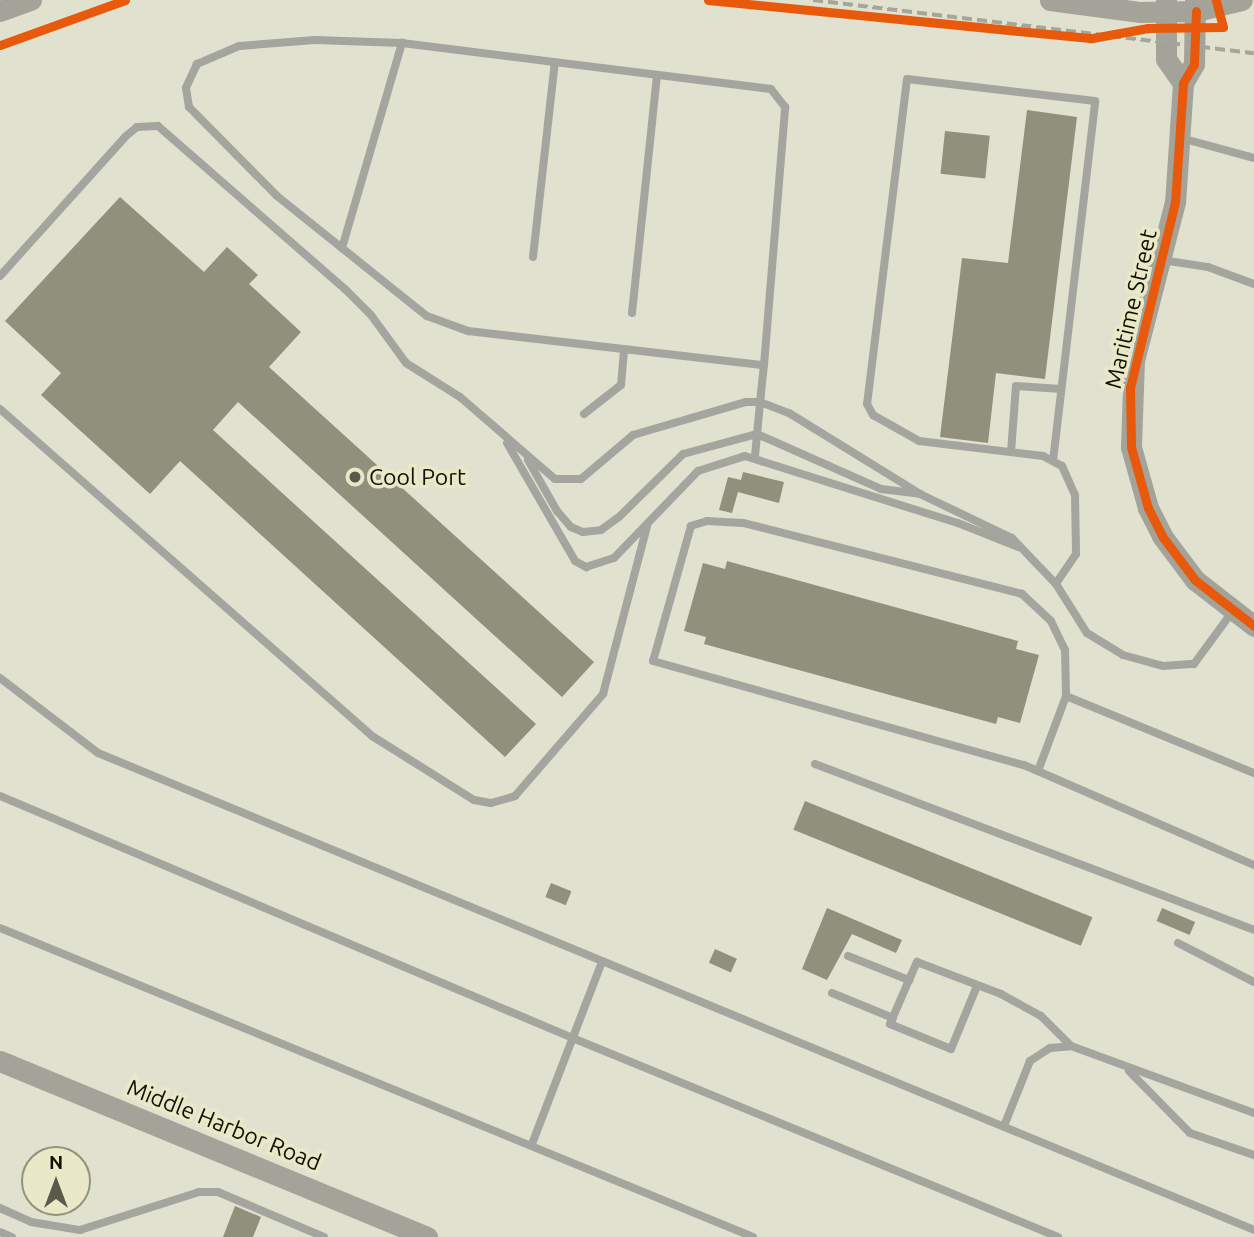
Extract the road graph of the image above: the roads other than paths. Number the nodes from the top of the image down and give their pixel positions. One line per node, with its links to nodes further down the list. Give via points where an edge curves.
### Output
1 (31, 0): 5 (street)
2 (1049, 0): 4 (street)
3 (1242, 0): 6 (street, via 1221,20)
4 (1166, 5): 6 (street); 10 (street, via 1166,59)
5 (0, 10)
6 (1195, 13): 10 (street, Maritime Street, via 1194,64)
7 (402, 43): 8 (lane); 13 (lane); 13 (lane, via 315,40 239,46 197,64 186,88 189,107 277,196)
8 (555, 62): 9 (lane); 14 (lane)
9 (657, 75): 18 (lane); 20 (lane, via 771,89 785,107)
10 (1183, 83): 11 (street, Maritime Street)
11 (1181, 138): 12 (lane); 15 (street, Maritime Street, via 1175,202)
12 (1254, 158)
13 (342, 248): 19 (lane, via 427,316 468,331)
14 (533, 257)
15 (1161, 260): 17 (lane, via 1208,267); 35 (street, Maritime Street, via 1134,360 1130,447 1148,508 1162,536 1195,580)
16 (0, 276): 25 (lane, via 126,136 137,127 158,125 346,290 372,315 406,363)
17 (1254, 284)
18 (632, 313)
19 (624, 349): 20 (lane); 24 (lane, via 621,385)
20 (764, 365): 22 (lane)
21 (1061, 389): 27 (lane, via 1016,386); 27 (lane, via 1095,101 907,79 867,404 873,415 919,441); 30 (lane)
22 (760, 402): 26 (lane); 28 (lane, via 746,402 633,435 591,474 572,482 548,474); 31 (lane, via 789,414)
23 (0, 409): 32 (lane, via 372,736 483,802 515,796 603,694)
24 (584, 414)
25 (490, 422): 28 (lane); 32 (lane, via 512,449 580,565 608,562)
26 (757, 434): 28 (lane, via 683,454 619,517 590,532 570,527); 29 (lane); 31 (lane, via 881,489 907,496)
27 (1011, 452): 30 (lane)
28 (525, 455)
29 (755, 456): 32 (lane, via 698,471); 33 (lane)
30 (1053, 461): 34 (lane, via 1070,478 1075,505 1075,559)
31 (920, 494): 33 (lane, via 998,530)
32 (647, 526)
33 (1027, 551): 34 (lane)
34 (1056, 584): 35 (lane, via 1096,641 1163,666 1184,666 1201,658)
35 (1232, 612): 36 (street, Maritime Street)
36 (1254, 626)
37 (0, 678): 48 (lane, via 98,753)
38 (1066, 696): 40 (lane); 40 (lane, via 1065,650 1051,621 1022,594 743,523 707,521 691,526 653,661); 41 (lane)
39 (815, 764): 45 (lane)
40 (1038, 771): 43 (lane)
41 (1254, 773)
42 (0, 796): 54 (lane)
43 (1254, 865)
44 (0, 928): 60 (lane)
45 (1254, 930)
46 (1178, 943): 50 (lane)
47 (848, 956): 49 (lane)
48 (601, 964): 54 (lane); 59 (lane)
49 (909, 980): 51 (lane, via 917,962); 53 (lane)
50 (1254, 982)
51 (976, 986): 53 (lane, via 951,1049 890,1024); 55 (lane, via 1041,1016)
52 (832, 993): 53 (lane)
53 (893, 1017)
54 (575, 1039): 60 (lane); 69 (lane)
55 (1072, 1046): 57 (lane); 59 (lane, via 1050,1048 1030,1061)
56 (0, 1062): 67 (street, Middle Harbor Road)
57 (1127, 1069): 58 (lane); 61 (lane, via 1190,1133)
58 (1254, 1113)
59 (1004, 1126): 63 (lane)
60 (532, 1144): 68 (lane)
61 (1254, 1155)
62 (0, 1208): 66 (lane, via 31,1222 80,1230 199,1192 218,1192)
63 (1254, 1230)
64 (0, 1232): 65 (lane)
65 (12, 1237)
66 (324, 1237)
67 (427, 1237)
68 (753, 1237)
69 (1058, 1237)

